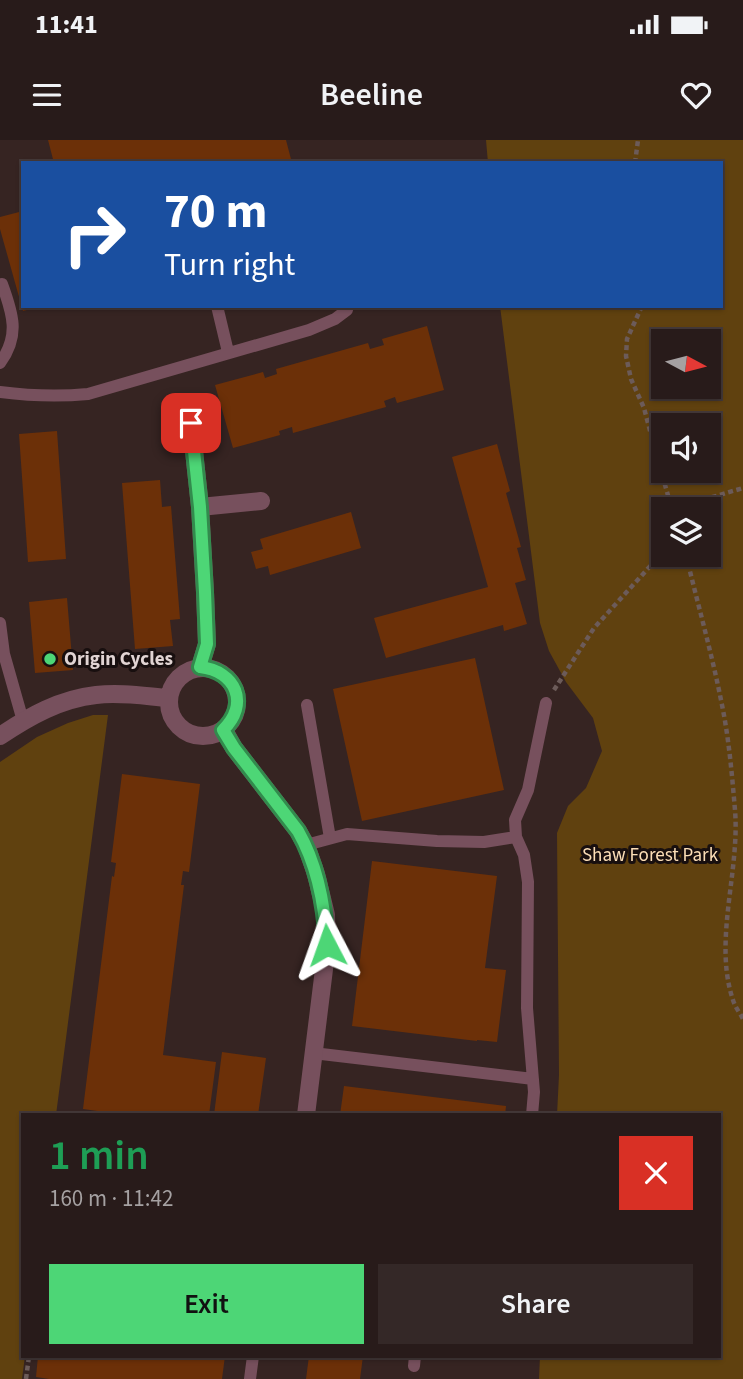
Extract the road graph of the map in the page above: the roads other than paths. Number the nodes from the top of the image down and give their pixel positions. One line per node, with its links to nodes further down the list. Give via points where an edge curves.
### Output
1 (2, 284): 5 (lane, via 13,334)
2 (217, 308): 4 (lane)
3 (347, 310): 4 (lane, via 309,330)
4 (228, 352): 6 (lane, via 88,394 59,397)
5 (0, 363)
6 (0, 392)
7 (191, 423): 9 (street)
8 (261, 501): 9 (street)
9 (200, 507): 11 (street, via 207,644)
10 (0, 623): 15 (lane)
11 (200, 667): 12 (street, via 176,679); 16 (street, via 222,673 235,688 236,713)
12 (168, 698): 15 (street, via 98,695 58,704); 16 (street, via 170,715 183,731 206,737)
13 (546, 703): 18 (lane, via 528,790 515,820)
14 (307, 705): 19 (lane)
15 (23, 721): 17 (street)
16 (223, 730): 20 (street)
17 (0, 736)
18 (516, 837): 19 (lane, via 484,842 347,834); 22 (lane, via 528,881 527,1008)
19 (330, 838): 20 (lane)
20 (306, 845): 21 (street, via 326,915 327,945)
21 (313, 1054): 22 (lane); 23 (street)
22 (533, 1079): 24 (lane)
23 (306, 1113)
24 (532, 1113)
25 (253, 1358): 26 (lane)
26 (250, 1379)

